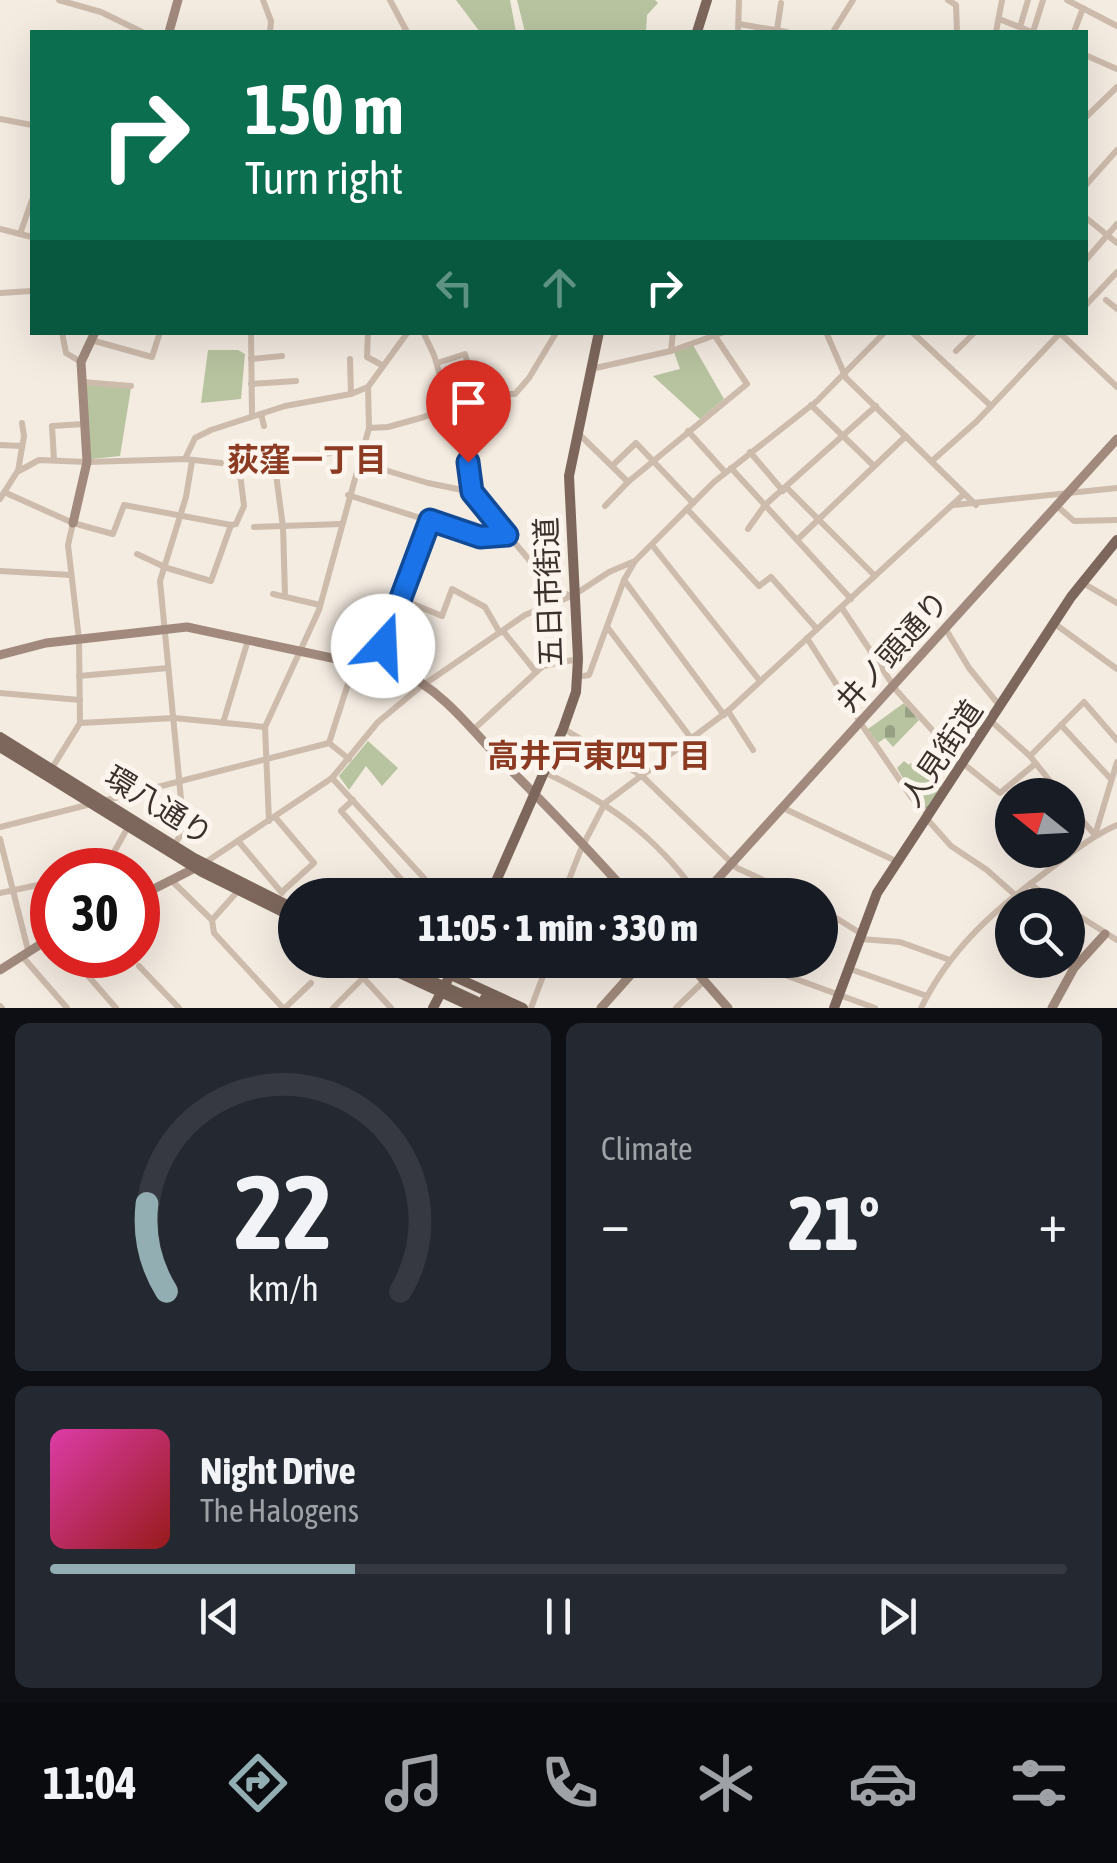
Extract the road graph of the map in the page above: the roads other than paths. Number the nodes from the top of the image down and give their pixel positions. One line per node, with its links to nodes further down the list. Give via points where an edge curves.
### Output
1 (58, 0): 20 (street)
2 (178, 0): 21 (street)
3 (263, 0): 22 (street)
4 (390, 0): 16 (street)
5 (706, 0): 25 (main road)
6 (739, 0): 19 (street)
7 (853, 0): 27 (street)
8 (948, 0): 28 (street, via 956,5)
9 (1002, 0): 15 (street)
10 (1028, 0): 18 (street)
11 (1043, 0): 31 (street)
12 (1067, 0): 14 (street)
13 (781, 4): 26 (street)
14 (1083, 8): 17 (street); 32 (street)
15 (999, 19): 18 (street); 29 (street)
16 (402, 23): 23 (street); 24 (street)
17 (1117, 26)
18 (1020, 27): 30 (street)
19 (738, 28): 26 (street)
20 (138, 30)
21 (170, 30)
22 (270, 30)
23 (397, 30)
24 (406, 30)
25 (698, 30)
26 (777, 30)
27 (834, 30)
28 (957, 30)
29 (996, 30)
30 (1027, 30)
31 (1033, 30)
32 (1075, 30)
33 (1088, 56): 34 (street)
34 (1117, 69)
35 (1115, 93): 36 (street)
36 (1088, 116)
37 (0, 119): 38 (street)
38 (30, 125)
39 (1117, 150): 40 (street)
40 (1088, 175)
41 (30, 206): 45 (street)
42 (1088, 218): 46 (street)
43 (1117, 224): 46 (street)
44 (0, 228): 45 (street)
45 (20, 234): 47 (street)
46 (1108, 235): 48 (street); 49 (street)
47 (30, 236)
48 (1117, 243)
49 (1088, 258)
50 (1117, 272): 54 (street)
51 (30, 291): 52 (street)
52 (0, 294)
53 (1106, 300): 55 (street)
54 (1088, 303)
55 (1117, 309)
56 (63, 335): 78 (street, via 66,353)
57 (159, 335): 71 (street, via 152,358)
58 (252, 335): 77 (street)
59 (368, 335): 80 (street, via 368,357)
60 (406, 335): 80 (street)
61 (424, 335): 79 (street)
62 (555, 335): 89 (street, via 515,394)
63 (598, 335): 81 (main road, 五日市街道)
64 (673, 335): 73 (street)
65 (827, 335): 82 (street)
66 (883, 335): 82 (street)
67 (915, 335): 94 (street)
68 (972, 335): 74 (street)
69 (1058, 335): 94 (street)
70 (1062, 335): 88 (street)
71 (93, 336): 78 (street)
72 (715, 336): 73 (street); 102 (street, via 747,384)
73 (671, 352): 81 (street)
74 (956, 352)
75 (282, 356): 77 (street)
76 (350, 359): 90 (street)
77 (251, 360): 85 (street)
78 (81, 362): 84 (street)
79 (437, 363): 89 (street, via 465,354); 91 (street)
80 (382, 366): 87 (street)
81 (590, 369): 101 (main road, 五日市街道)
82 (844, 376): 92 (street); 93 (street)
83 (296, 381): 85 (street)
84 (81, 382): 86 (street); 98 (street)
85 (251, 384): 96 (street)
86 (130, 386)
87 (368, 387): 90 (street); 100 (street)
88 (1117, 388)
89 (476, 392): 91 (street)
90 (350, 394): 95 (street)
91 (448, 404): 100 (street, via 410,422); 125 (street)
92 (810, 405): 103 (street); 109 (street)
93 (876, 406): 103 (street); 104 (street)
94 (991, 406): 114 (street)
95 (261, 414): 96 (street); 99 (street)
96 (252, 417): 112 (street, via 195,438)
97 (22, 423): 107 (street)
98 (84, 424): 111 (street, via 52,426); 115 (street)
99 (264, 426)
100 (369, 428): 108 (street)
101 (577, 432): 118 (street); 159 (main road, 五日市街道, via 569,486)
102 (688, 432): 113 (street); 120 (street)
103 (842, 436): 119 (street); 124 (street)
104 (906, 436): 114 (street); 119 (street)
105 (1117, 439): 129 (street, 井ノ頭通り)
106 (0, 444): 107 (street)
107 (22, 446): 121 (street)
108 (362, 449): 110 (street); 116 (street)
109 (750, 452): 120 (street); 124 (street)
110 (274, 459): 117 (street); 144 (street)
111 (54, 460): 115 (street); 121 (street)
112 (188, 460): 115 (street); 117 (street); 136 (street)
113 (653, 461): 118 (street, via 636,443); 122 (street); 133 (street)
114 (932, 461): 126 (street)
115 (87, 462): 140 (street)
116 (358, 462): 125 (street); 128 (street)
117 (240, 465): 141 (street, via 244,506)
118 (613, 466): 122 (street)
119 (874, 466): 138 (street)
120 (728, 470): 133 (street); 134 (street)
121 (17, 472): 127 (street)
122 (628, 482): 132 (street)
123 (1117, 488): 129 (street)
124 (784, 489): 134 (street); 138 (street)
125 (472, 492): 146 (street)
126 (964, 494): 130 (street); 131 (street)
127 (2, 495): 140 (street)
128 (348, 495): 137 (street); 142 (street)
129 (1066, 495): 130 (street); 135 (street, 井ノ頭通り)
130 (976, 504): 131 (street)
131 (952, 505): 155 (street)
132 (605, 506)
133 (690, 506): 149 (street); 170 (street, via 759,586 771,577)
134 (765, 506): 145 (street); 147 (street)
135 (1057, 506): 139 (street, via 1074,521); 169 (street, 井ノ頭通り)
136 (180, 517): 140 (street, via 124,505 113,534); 141 (street); 152 (street)
137 (430, 520): 146 (street, via 480,537); 161 (street)
138 (818, 520): 147 (street); 155 (street)
139 (1117, 520)
140 (73, 523): 154 (street)
141 (231, 524): 152 (street, via 211,582)
142 (341, 524): 144 (street); 164 (street)
143 (254, 527): 144 (street)
144 (283, 528): 160 (street)
145 (748, 529)
146 (507, 535): 159 (street, via 552,587)
147 (797, 540): 162 (street)
148 (1117, 540): 157 (main road, 人見街道)
149 (652, 545): 151 (street); 185 (street)
150 (138, 554): 152 (street)
151 (635, 561): 156 (street); 159 (street)
152 (165, 566): 167 (street)
153 (0, 572): 154 (street)
154 (71, 575): 172 (street)
155 (875, 576): 162 (street)
156 (624, 580): 168 (street); 191 (street)
157 (1083, 582): 163 (street); 166 (main road, 人見街道)
158 (274, 594): 160 (street)
159 (574, 595): 171 (street); 177 (main road, 五日市街道)
160 (285, 596): 164 (street)
161 (401, 599): 171 (street, via 442,616 452,589 485,606); 179 (street)
162 (851, 599): 165 (street)
163 (1117, 604)
164 (320, 605): 175 (street)
165 (842, 608): 170 (street); 187 (street)
166 (1055, 624): 181 (street); 190 (main road, 人見街道)
167 (165, 628): 172 (street); 174 (street); 180 (street)
168 (608, 628): 184 (street, via 588,675); 202 (street)
169 (946, 628): 187 (street, 井ノ頭通り); 190 (street)
170 (817, 629): 173 (street)
171 (501, 632): 182 (street); 186 (street)
172 (79, 638): 176 (street); 183 (street)
173 (808, 638): 185 (street); 194 (street)
174 (249, 639): 175 (street); 196 (street)
175 (302, 650): 178 (street); 198 (street)
176 (0, 655)
177 (578, 659): 182 (street); 184 (main road, 五日市街道)
178 (355, 662): 179 (street); 204 (street)
179 (376, 666): 186 (street)
180 (168, 668): 183 (street); 192 (street)
181 (1117, 668)
182 (536, 672): 200 (street)
183 (80, 676): 189 (street)
184 (578, 677): 199 (main road, 五日市街道)
185 (760, 681): 191 (street)
186 (424, 685): 200 (street); 209 (street, via 390,710)
187 (894, 686): 194 (street, 井ノ頭通り); 211 (street)
188 (0, 694): 189 (street)
189 (80, 700): 195 (street)
190 (1001, 707): 193 (main road, 人見街道)
191 (726, 713): 202 (street); 206 (street)
192 (174, 718): 195 (street); 196 (street); 219 (street)
193 (992, 721): 207 (street); 211 (main road, 人見街道)
194 (860, 722): 225 (street, 井ノ頭通り); 226 (street)
195 (80, 723): 213 (street)
196 (223, 724): 198 (street)
197 (1060, 725): 203 (street, via 1084,702); 207 (street); 218 (street)
198 (265, 727): 208 (street)
199 (564, 729): 214 (main road, 五日市街道); 215 (street)
200 (472, 730): 220 (street)
201 (0, 737): 213 (main road, 環八通り)
202 (690, 738): 215 (street)
203 (1117, 740)
204 (330, 743): 208 (street); 209 (street)
205 (0, 748): 224 (main road, 環八通り)
206 (753, 750)
207 (1030, 756): 212 (street)
208 (266, 758): 219 (street); 227 (street)
209 (348, 759): 216 (street)
210 (1117, 762): 218 (street)
211 (964, 764): 212 (street, via 1003,794); 226 (main road, 人見街道)
212 (1035, 764): 217 (street)
213 (51, 769): 222 (main road, 環八通り)
214 (544, 772): 220 (main road, 五日市街道); 223 (street)
215 (642, 776): 223 (street); 239 (street)
216 (332, 778): 221 (street); 227 (street)
217 (1047, 778)
218 (1110, 778): 232 (street)
219 (180, 782): 222 (street); 236 (street, via 184,830)
220 (535, 794): 235 (street); 244 (main road, 五日市街道)
221 (353, 800): 242 (street, via 341,811); 243 (street)
222 (104, 801): 224 (street); 236 (main road, 環八通り)
223 (605, 803): 235 (street); 247 (street, via 644,831)
224 (90, 804): 230 (street); 231 (main road, 環八通り)
225 (783, 808): 238 (street); 239 (street, 井ノ頭通り)
226 (928, 817): 238 (main road, 人見街道); 254 (street, via 951,846)
227 (272, 820): 234 (street); 241 (street, via 314,864)
228 (1085, 824): 232 (street)
229 (1117, 826): 232 (street)
230 (0, 827)
231 (128, 827): 237 (street); 240 (main road, 環八通り)
232 (1095, 835): 251 (street)
233 (0, 839): 257 (street)
234 (238, 842): 240 (street); 259 (street)
235 (584, 843): 245 (street); 246 (street)
236 (174, 845): 240 (main road, 環八通り)
237 (116, 848)
238 (898, 862): 268 (main road, 人見街道)
239 (732, 864): 248 (street, 井ノ頭通り); 249 (street)
240 (200, 866): 250 (street); 258 (main road, 環八通り); 261 (main road, 環八通り)
241 (304, 878)
242 (400, 878)
243 (424, 878)
244 (498, 878)
245 (571, 878)
246 (614, 878)
247 (689, 878)
248 (718, 878)
249 (761, 878)
250 (172, 881): 253 (street); 264 (street)
251 (1030, 884): 255 (street); 256 (street)
252 (30, 887): 257 (street)
253 (160, 887)
254 (1007, 888)
255 (1024, 888)
256 (1036, 888)
257 (13, 890): 260 (street); 271 (street)
258 (237, 892): 262 (main road, 環八通り); 264 (street)
259 (278, 893)
260 (0, 894)
261 (278, 900)
262 (278, 901)
263 (995, 911): 272 (street)
264 (212, 920): 294 (street, via 214,933)
265 (838, 921): 268 (street)
266 (1085, 921): 267 (street)
267 (1105, 934): 269 (street); 309 (street, via 1074,968)
268 (859, 936): 272 (street); 273 (main road, 人見街道)
269 (1117, 940)
270 (30, 949): 271 (street)
271 (24, 952): 274 (street); 291 (street)
272 (950, 960): 290 (street)
273 (848, 968): 289 (main road, 人見街道); 290 (street)
274 (0, 970)
275 (90, 978): 292 (street)
276 (150, 978): 293 (street)
277 (362, 978): 295 (street); 296 (street)
278 (410, 978): 288 (main road)
279 (427, 978): 299 (main road, bridge)
280 (441, 978): 300 (main road, bridge)
281 (448, 978): 288 (main road)
282 (457, 978): 301 (main road)
283 (542, 978): 302 (street)
284 (628, 978): 303 (street)
285 (794, 978): 289 (street)
286 (704, 980): 304 (street); 305 (street)
287 (311, 984): 294 (street)
288 (441, 993): 297 (main road); 298 (main road)
289 (839, 994): 306 (main road, 人見街道); 307 (street)
290 (927, 996): 308 (street)
291 (67, 1008)
292 (116, 1008)
293 (178, 1008)
294 (284, 1008)
295 (334, 1008)
296 (391, 1008)
297 (432, 1008)
298 (475, 1008)
299 (491, 1008)
300 (506, 1008)
301 (524, 1008)
302 (531, 1008)
303 (601, 1008)
304 (676, 1008)
305 (728, 1008)
306 (834, 1008)
307 (874, 1008)
308 (921, 1008)
309 (1052, 1008)

